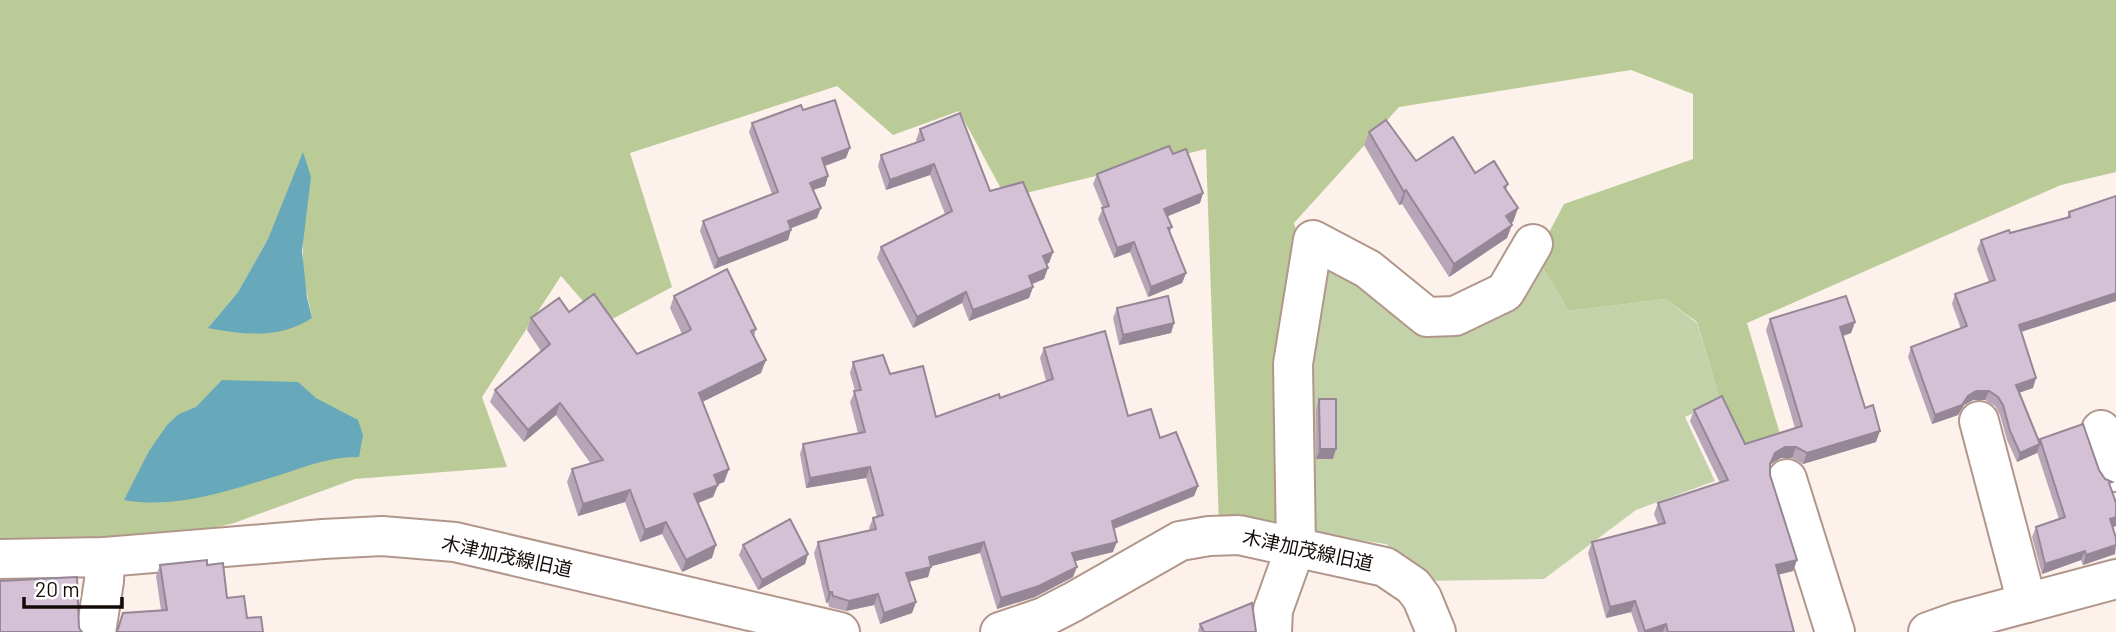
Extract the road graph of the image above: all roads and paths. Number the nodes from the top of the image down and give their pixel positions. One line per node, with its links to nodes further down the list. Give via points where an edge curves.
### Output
1 (1533, 244): 6 (street, via 1505,292 1455,316 1427,317 1368,269 1313,240 1293,364)
2 (1979, 421): 10 (street)
3 (2101, 430): 4 (street)
4 (2116, 472)
5 (1787, 479): 16 (street)
6 (1296, 547): 13 (street, 木津加茂線旧道, via 1239,535 1180,541 1044,617); 14 (street, via 1273,611); 15 (street, 木津加茂線旧道, via 1367,561 1394,572 1422,598)
7 (105, 557): 8 (street, 木津加茂線旧道); 11 (street); 12 (street, 木津加茂線旧道, via 382,536 455,542)
8 (0, 559)
9 (2116, 579): 10 (street)
10 (2027, 603): 17 (street)
11 (96, 632)
12 (840, 632)
13 (1000, 632)
14 (1272, 632)
15 (1436, 632)
16 (1835, 632)
17 (1928, 632)

